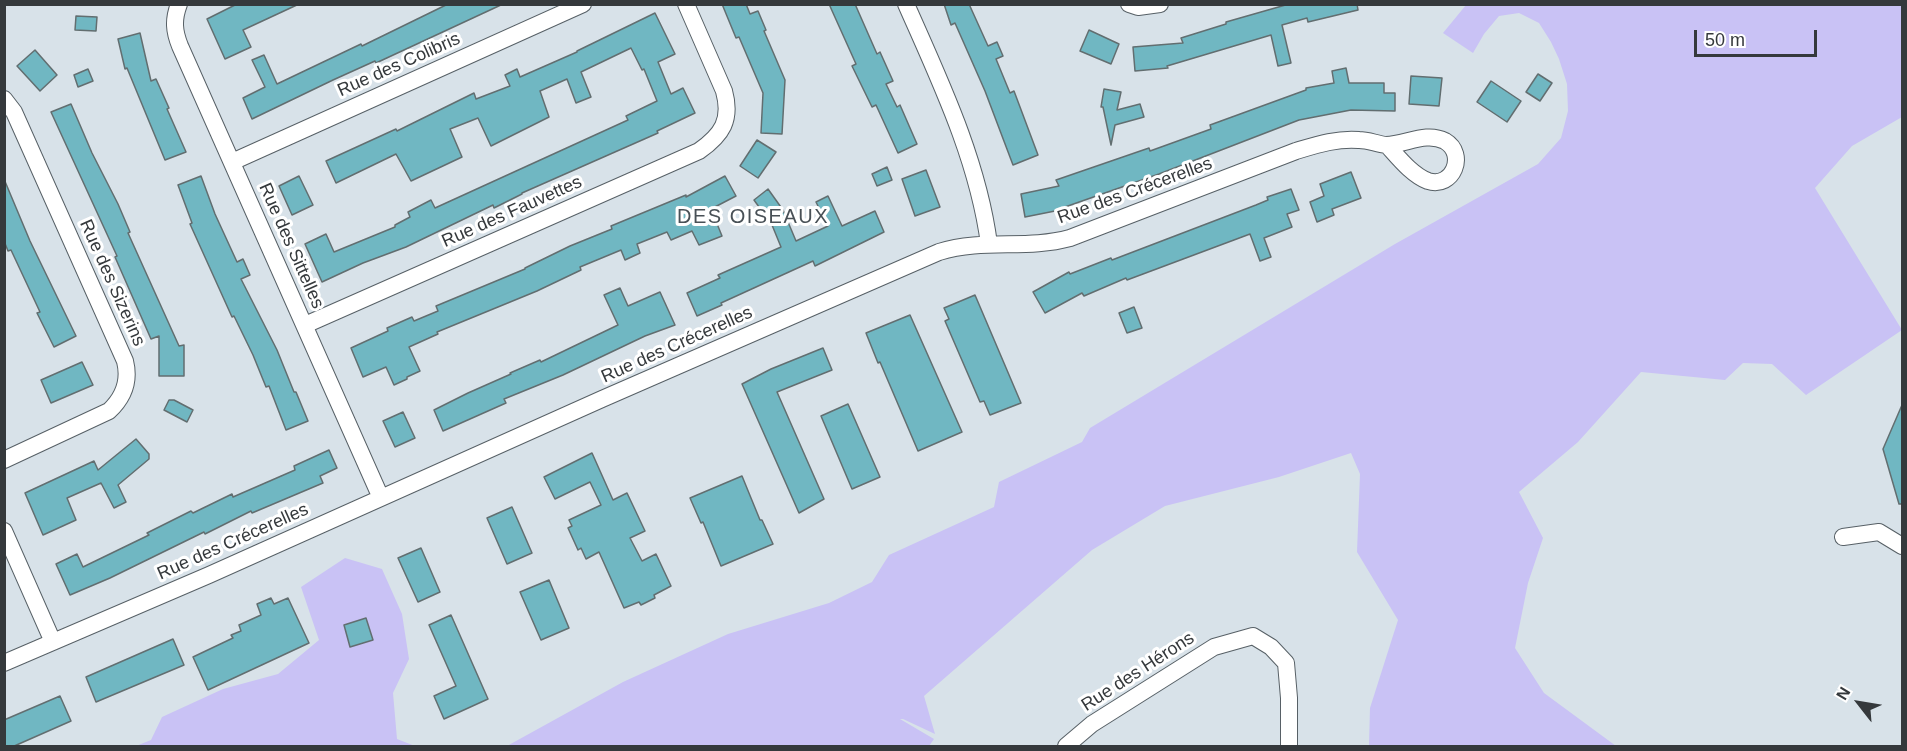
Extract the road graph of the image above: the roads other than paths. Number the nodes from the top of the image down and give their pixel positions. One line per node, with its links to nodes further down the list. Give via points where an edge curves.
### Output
1 (583, 4): 9 (street, Rue des Colibris)
2 (686, 4): 11 (street, Rue des Fauvettes, via 727,102 725,123 715,139 699,151)
3 (906, 4): 10 (street, via 980,190)
4 (1129, 4): 5 (street)
5 (1160, 4)
6 (179, 6): 9 (street, Rue des Sittelles, via 176,35)
7 (4, 99): 12 (street, Rue des Sizerins, via 14,112 125,361 127,377 119,401 109,411)
8 (1387, 145): 10 (street, Rue des Crécerelles, via 1346,139 1322,144 1082,234 1042,243)
9 (232, 162): 11 (street, Rue des Sittelles)
10 (989, 244): 13 (street, Rue des Crécerelles, via 956,247 922,259)
11 (305, 325): 13 (street, Rue des Sittelles)
12 (4, 459)
13 (381, 498): 17 (street, Rue des Crécerelles)
14 (4, 531): 17 (street)
15 (1843, 537): 16 (street, via 1879,531)
16 (1902, 546)
17 (53, 642): 18 (street, Rue des Crécerelles)
18 (4, 663)
19 (1066, 747): 20 (street, Rue des Hérons, via 1092,724 1214,647 1253,636 1286,663)
20 (1289, 747)

